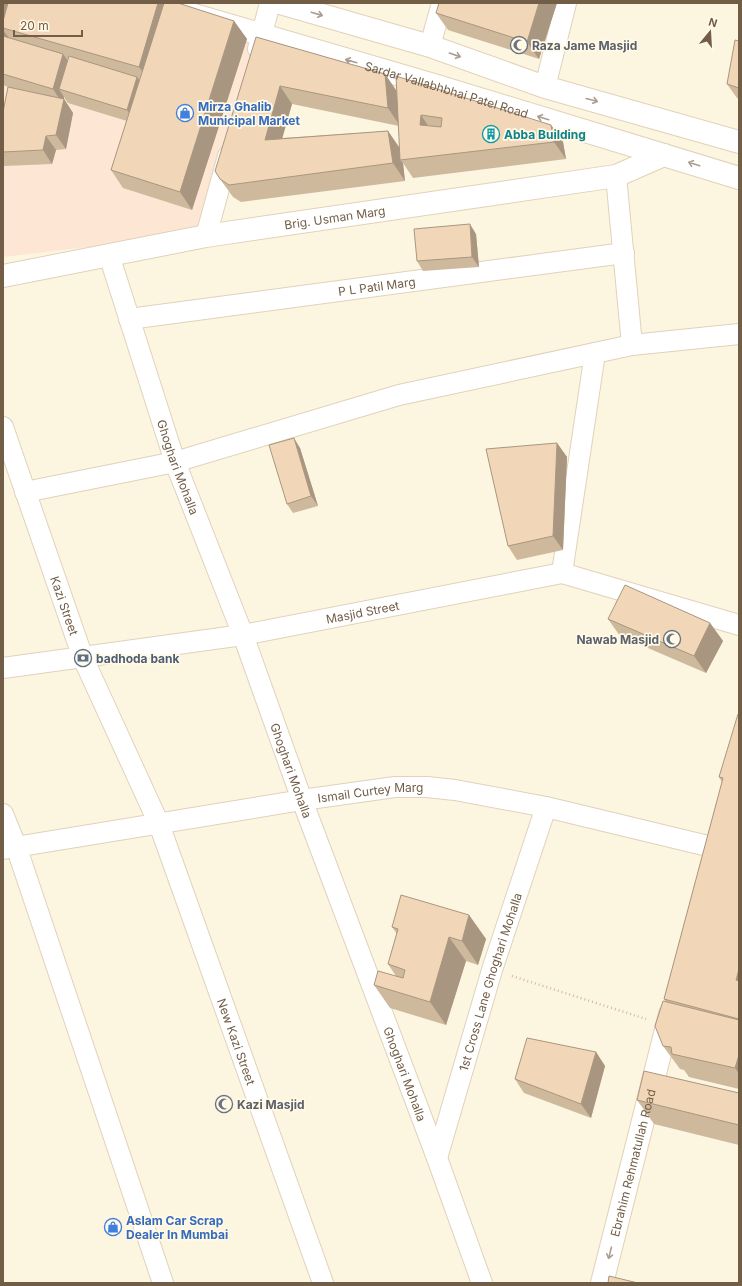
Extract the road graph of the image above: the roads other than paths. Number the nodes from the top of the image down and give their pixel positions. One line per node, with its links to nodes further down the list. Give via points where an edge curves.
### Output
1 (153, 3): 6 (main road, Sardar Vallabhbhai Patel Road)
2 (270, 3): 6 (street)
3 (280, 3): 7 (main road, one-way to 7)
4 (442, 3): 7 (street)
5 (566, 3): 9 (street)
6 (262, 35): 8 (street); 13 (main road, Sardar Vallabhbhai Patel Road, one-way to 6)
7 (430, 46): 9 (main road, one-way to 9)
8 (254, 65)
9 (545, 87): 11 (main road, one-way to 11)
10 (233, 139): 16 (street)
11 (739, 142)
12 (739, 148): 15 (main road)
13 (664, 155): 14 (main road, Brig. Usman Marg); 15 (main road, Sardar Vallabhbhai Patel Road, one-way to 13)
14 (616, 176): 16 (main road, Brig. Usman Marg); 17 (street)
15 (735, 177)
16 (206, 236): 18 (main road, Brig. Usman Marg)
17 (624, 253): 20 (street, P L Patil Marg); 22 (street)
18 (109, 255): 19 (main road, Brig. Usman Marg); 20 (street, Ghoghari Mohalla)
19 (3, 276)
20 (129, 319): 25 (street, Ghoghari Mohalla)
21 (739, 334): 22 (street)
22 (632, 345): 23 (street)
23 (595, 353): 25 (street, via 399,395); 27 (street)
24 (3, 427): 26 (street, Kazi Street)
25 (175, 462): 26 (street); 29 (street, Ghoghari Mohalla)
26 (25, 492): 30 (street, Kazi Street)
27 (562, 573): 28 (street, Masjid Street); 29 (street, Masjid Street)
28 (739, 625)
29 (243, 635): 30 (street, Masjid Street); 32 (street, Ghoghari Mohalla)
30 (83, 658): 31 (street, Masjid Street); 35 (street, Kazi Street)
31 (3, 668)
32 (302, 800): 33 (street, Ismail Curtey Marg, via 395,787 427,787); 35 (street, Ismail Curtey Marg); 40 (street, Ghoghari Mohalla)
33 (546, 807): 36 (street, Ismail Curtey Marg); 40 (street, 1st Cross Lane Ghoghari Mohalla, via 492,970)
34 (3, 814): 37 (street)
35 (159, 824): 37 (street, Ismail Curtey Marg); 42 (street, New Kazi Street)
36 (714, 839): 38 (main road)
37 (10, 847): 41 (street)
38 (706, 869)
39 (675, 996): 44 (main road, Ebrahim Rehmatullah Road, one-way to 44, via 667,1025 661,1082)
40 (437, 1158): 43 (street, Ghoghari Mohalla)
41 (163, 1283)
42 (323, 1283)
43 (482, 1283)
44 (602, 1283)

